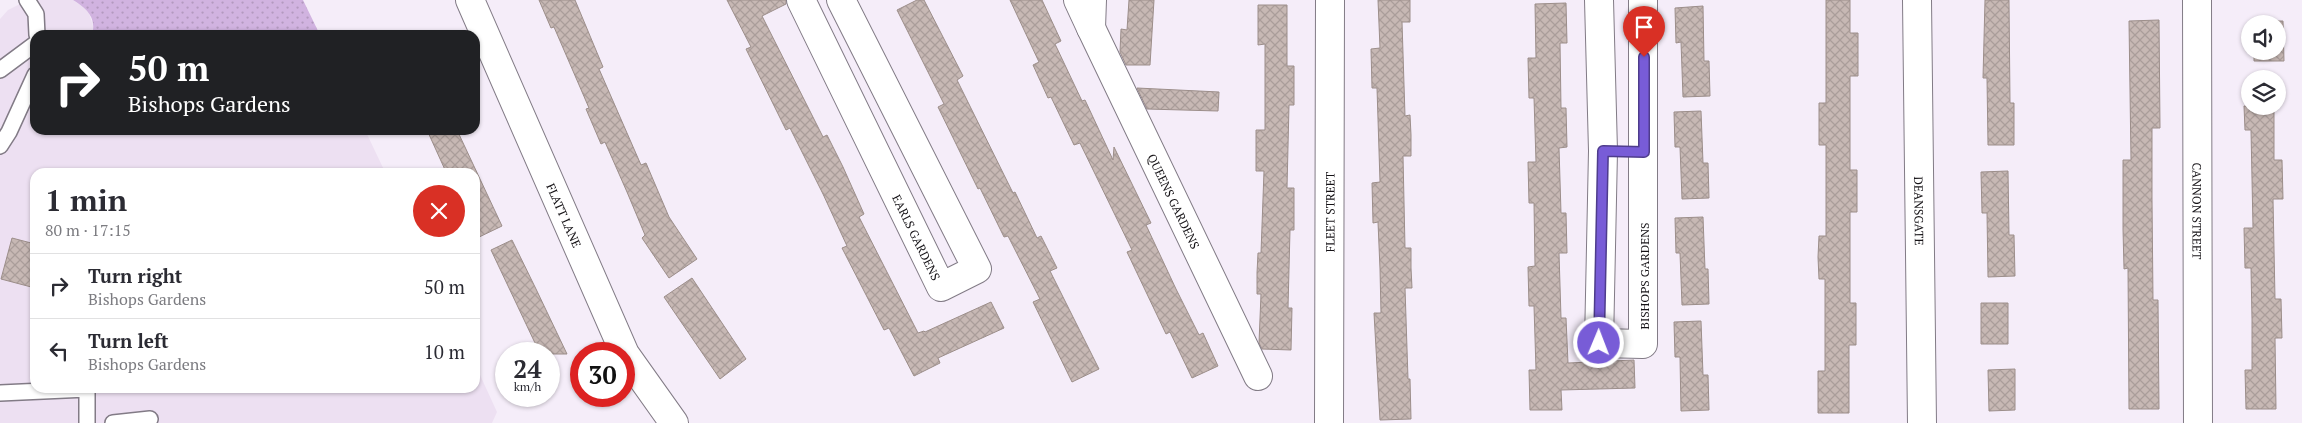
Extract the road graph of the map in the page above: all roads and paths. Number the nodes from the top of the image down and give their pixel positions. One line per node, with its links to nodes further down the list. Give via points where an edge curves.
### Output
1 (27, 0): 14 (lane, via 36,14)
2 (470, 0): 29 (street, FLATT LANE, via 625,354)
3 (801, 0): 15 (street, EARLS GARDENS)
4 (841, 0): 12 (street, EARLS GARDENS)
5 (1078, 0): 13 (street, QUEENS GARDENS)
6 (1092, 0): 13 (street, QUEENS GARDENS)
7 (1330, 0): 30 (street, FLEET STREET)
8 (1599, 0): 20 (street, BISHOPS GARDENS)
9 (1643, 0): 21 (street, BISHOPS GARDENS)
10 (1917, 0): 31 (street, DEANSGATE)
11 (2197, 0): 32 (street, CANNON STREET)
12 (854, 25): 15 (street); 15 (street, EARLS GARDENS, via 976,269 941,287)
13 (1091, 28): 22 (street, QUEENS GARDENS)
14 (37, 30)
15 (821, 41)
16 (30, 48): 17 (lane)
17 (0, 70)
18 (30, 86): 19 (lane)
19 (0, 146)
20 (1603, 151): 21 (street); 21 (street, BISHOPS GARDENS, via 1599,343 1643,344)
21 (1644, 152)
22 (1258, 376)
23 (30, 392): 24 (lane)
24 (0, 393)
25 (87, 393): 27 (lane)
26 (150, 419): 28 (lane)
27 (87, 423)
28 (113, 423)
29 (674, 423)
30 (1329, 423)
31 (1922, 423)
32 (2198, 423)

